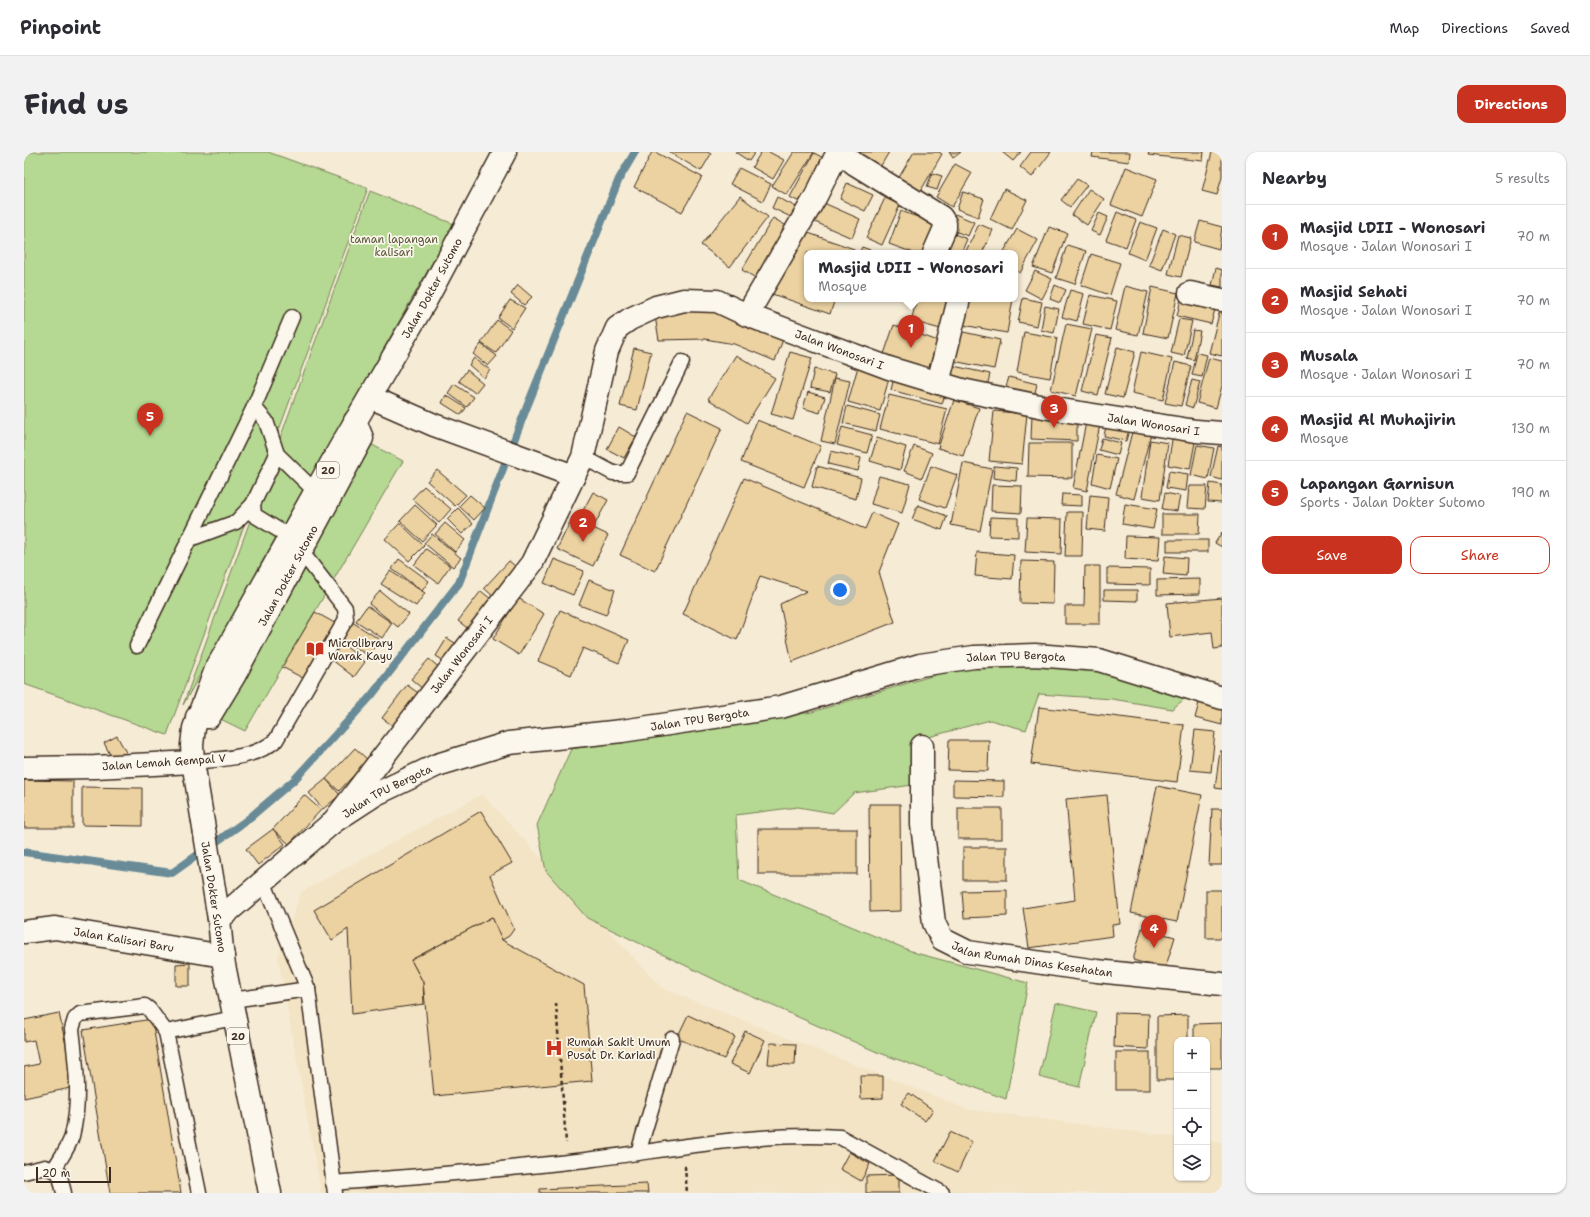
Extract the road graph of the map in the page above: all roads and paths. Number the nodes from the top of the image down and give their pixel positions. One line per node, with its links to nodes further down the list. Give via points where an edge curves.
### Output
1 (505, 152): 11 (main road, Jalan Dokter Sutomo / 20, via 425,302)
2 (839, 152): 3 (main road, via 941,217 945,228); 7 (main road)
3 (935, 250)
4 (1190, 293): 5 (main road)
5 (1222, 300)
6 (958, 302): 10 (main road)
7 (747, 315): 10 (main road, Jalan Wonosari I, via 889,368); 16 (main road, Jalan Wonosari I, via 717,301 684,300 656,307 617,328 607,351)
8 (292, 317): 12 (lane)
9 (682, 362): 16 (lane, via 627,473)
10 (938, 383): 14 (main road, Jalan Wonosari I, via 1049,408)
11 (370, 397): 13 (main road, Jalan Dokter Sutomo / 20); 16 (main road, via 434,425)
12 (254, 407): 15 (lane, via 266,421); 19 (lane)
13 (355, 421): 17 (main road, Jalan Dokter Sutomo / 20); 20 (main road, Jalan Dokter Sutomo, via 362,438)
14 (1222, 433)
15 (277, 454): 17 (lane); 18 (lane)
16 (572, 468): 26 (main road, Jalan Wonosari I, via 532,563)
17 (315, 491): 20 (main road, Jalan Dokter Sutomo / 20)
18 (253, 504): 19 (lane, via 236,522); 20 (lane, via 254,515)
19 (190, 539): 21 (lane)
20 (296, 544): 24 (main road, Jalan Dokter Sutomo / 20, via 216,670 197,717 192,744); 24 (lane, Jalan Lemah Gempal V, via 345,608 346,619 276,740 267,747 253,752)
21 (137, 646)
22 (1222, 698): 26 (main road, Jalan TPU Bergota, via 1099,660 1034,655 974,656 920,665 781,707 622,731 510,743 437,765 376,794)
23 (922, 746): 31 (main road, Jalan Rumah Dinas Kesehatan, via 922,825 934,923 942,939 968,952 1097,971)
24 (193, 762): 25 (main road, Jalan Lemah Gempal V, via 95,768); 28 (main road, Jalan Dokter Sutomo / 20)
25 (24, 768)
26 (333, 822): 27 (main road, Jalan TPU Bergota)
27 (263, 881): 28 (main road, Jalan TPU Bergota); 32 (lane)
28 (219, 919): 30 (main road, Jalan Dokter Sutomo / 20)
29 (24, 932): 30 (main road, Jalan Kalisari Baru, via 55,928)
30 (223, 958): 34 (main road, Jalan Dokter Sutomo / 20)
31 (1222, 984)
32 (308, 988): 34 (lane); 42 (lane)
33 (556, 1003): 38 (path)
34 (232, 1012): 35 (lane); 45 (main road, Jalan Dokter Sutomo); 46 (main road, Jalan Dokter Sutomo / 20)
35 (166, 1032): 40 (lane, via 150,1008 145,1006 80,1014 75,1019 72,1028 78,1089 77,1106 72,1138); 44 (lane)
36 (672, 1039): 37 (lane)
37 (638, 1153): 38 (lane); 48 (lane, via 773,1136 840,1136)
38 (567, 1162): 42 (lane)
39 (677, 1168): 47 (path, via 685,1167)
40 (54, 1169): 41 (lane, via 45,1167); 43 (lane, via 59,1172)
41 (24, 1172)
42 (334, 1188)
43 (64, 1193)
44 (199, 1193)
45 (261, 1193)
46 (270, 1193)
47 (687, 1193)
48 (942, 1193)

